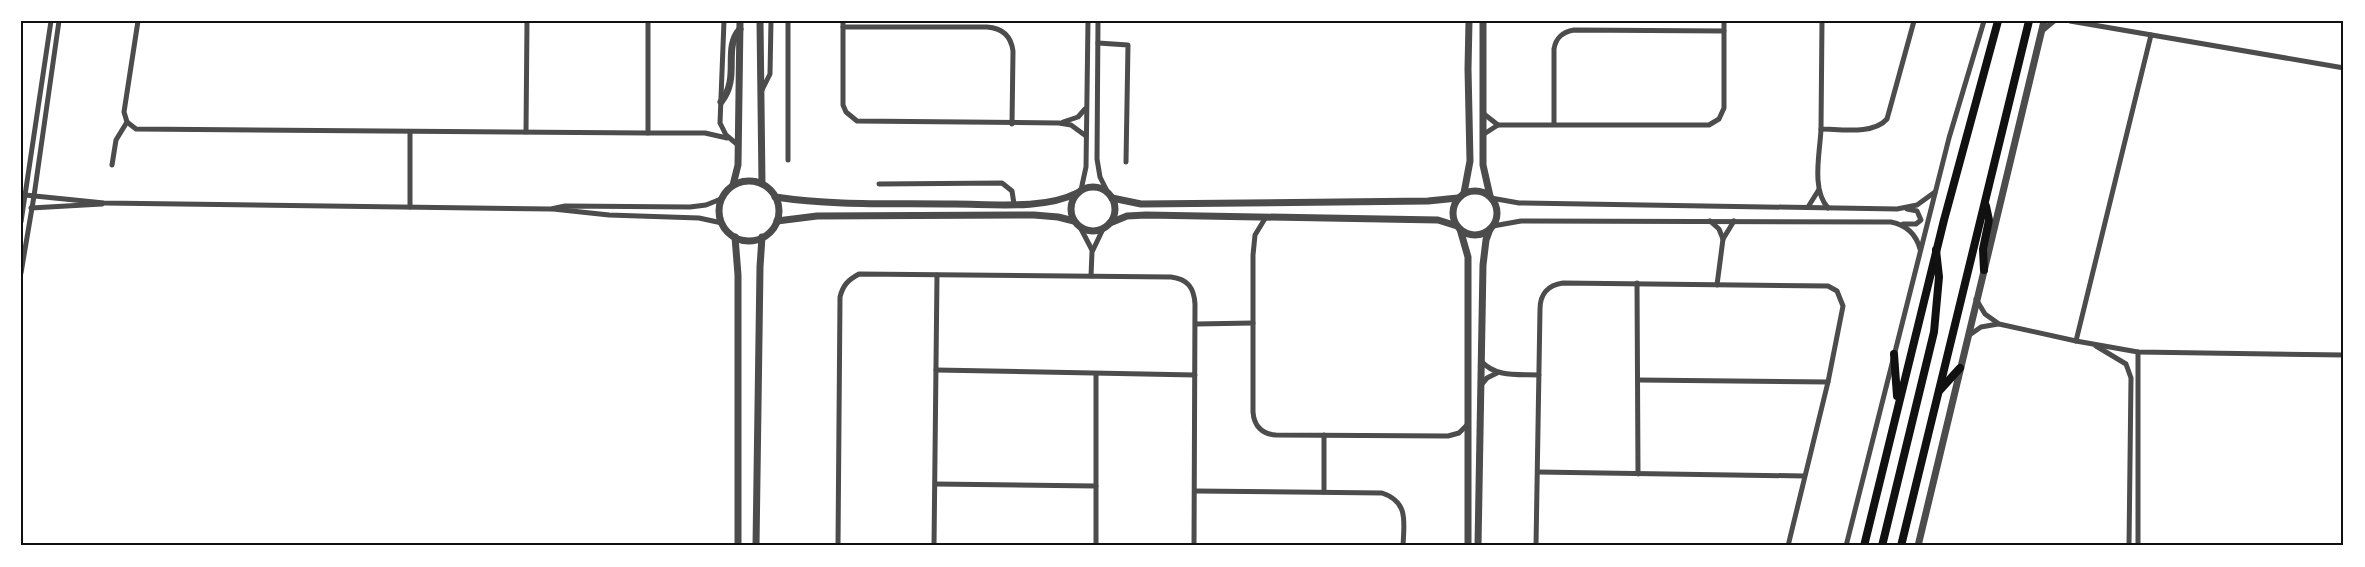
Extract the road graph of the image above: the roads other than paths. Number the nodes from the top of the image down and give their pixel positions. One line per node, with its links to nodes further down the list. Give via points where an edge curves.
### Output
1 (51, 21): 58 (street)
2 (59, 21): 61 (street)
3 (138, 21): 34 (street, via 124,112)
4 (526, 21): 42 (street)
5 (648, 21): 43 (street)
6 (724, 21): 31 (street)
7 (760, 21): 30 (street)
8 (771, 21): 30 (street, via 770,74)
9 (788, 21): 49 (street)
10 (1088, 21): 32 (street)
11 (1098, 21): 28 (street)
12 (1469, 21): 60 (street, via 1470,162)
13 (1483, 21): 33 (street)
14 (1724, 21): 25 (street)
15 (1822, 21): 40 (street)
16 (1914, 21): 40 (street, via 1887,119 1872,128)
17 (1984, 21): 56 (street)
18 (1998, 21): 91 (main road)
19 (2029, 21): 65 (main road)
20 (2044, 21): 26 (street)
21 (2054, 21): 26 (street)
22 (2070, 21): 27 (street)
23 (843, 24): 36 (street, via 1000,30 1011,40 1013,51); 36 (street, via 843,105 857,121)
24 (740, 25): 31 (street, via 733,41 730,85); 48 (street)
25 (1724, 31): 37 (street, via 1566,32 1556,40 1554,49); 37 (street, via 1724,108 1715,123 1704,127)
26 (2041, 32): 94 (street)
27 (2151, 35): 29 (street); 105 (street)
28 (1098, 43): 50 (street, via 1128,45); 59 (street, via 1098,168)
29 (2344, 68)
30 (760, 93): 52 (street)
31 (721, 102): 38 (street)
32 (1086, 108): 35 (street, via 1078,117); 46 (street)
33 (1484, 114): 39 (street); 45 (street)
34 (127, 122): 41 (street, via 136,129 150,131); 51 (street, via 116,140)
35 (1059, 123): 36 (street); 46 (street, via 1071,125)
36 (1012, 124)
37 (1554, 124): 39 (street)
38 (721, 125): 44 (street); 47 (street)
39 (1498, 125): 45 (street)
40 (1821, 129): 55 (street)
41 (410, 132): 42 (street); 69 (street)
42 (526, 132): 43 (street)
43 (648, 133): 44 (street)
44 (705, 133): 47 (street)
45 (1484, 134): 63 (street, via 1483,165)
46 (1086, 136): 57 (street, via 1085,175)
47 (729, 138): 48 (street)
48 (738, 145): 54 (street)
49 (788, 160)
50 (1126, 162)
51 (112, 165)
52 (762, 184): 54 (street, via 747,181); 62 (street)
53 (879, 184): 67 (street, via 1002,183 1012,191)
54 (733, 185): 64 (street)
55 (1818, 190): 70 (street); 72 (street)
56 (1936, 191): 73 (street); 92 (street)
57 (1079, 192): 59 (street, via 1092,187); 67 (street, via 1053,202); 77 (street, via 1071,209)
58 (25, 195): 61 (street); 71 (street)
59 (1110, 195): 60 (street, via 1141,204 1428,201); 82 (street, via 1115,208)
60 (1461, 195): 63 (street, via 1478,191); 85 (street, via 1453,215)
61 (34, 196): 66 (street); 68 (street)
62 (776, 197): 67 (street, via 840,204); 76 (street)
63 (1490, 197): 70 (street, via 1519,203); 86 (street, via 1497,215)
64 (721, 199): 74 (street, via 690,207); 81 (street)
65 (1986, 202): 94 (main road, via 1989,220 1983,249); 120 (main road)
66 (104, 203): 68 (street); 69 (street)
67 (1014, 204)
68 (32, 207): 71 (street); 95 (street)
69 (410, 207): 74 (street)
70 (1808, 207): 72 (street)
71 (23, 208): 80 (street)
72 (1828, 208): 73 (street)
73 (1905, 208): 83 (street, via 1917,211 1921,219 1916,224)
74 (551, 209): 81 (street, via 699,218)
75 (1266, 217): 82 (street, via 1140,215); 85 (street, via 1438,220); 101 (street, via 1254,242)
76 (777, 221): 77 (street, via 818,216 1022,215 1050,215); 89 (street)
77 (1074, 221): 84 (street)
78 (1710, 221): 79 (street); 86 (street, via 1521,221); 90 (street)
79 (1735, 221): 83 (street); 90 (street)
80 (21, 222)
81 (722, 223): 88 (street)
82 (1110, 224): 87 (street)
83 (1903, 225): 92 (street, via 1916,238)
84 (1080, 227): 87 (street, via 1091,231); 93 (street)
85 (1459, 228): 86 (street, via 1475,235); 122 (street, via 1468,257)
86 (1492, 228): 110 (street, via 1484,258)
87 (1103, 229): 93 (street)
88 (735, 237): 89 (street, via 747,241); 131 (street)
89 (762, 237): 132 (street)
90 (1723, 239): 99 (street)
91 (1936, 250): 121 (main road); 144 (main road, via 1939,277 1934,332)
92 (1920, 251): 108 (street)
93 (1092, 252): 97 (street)
94 (1984, 270): 100 (street)
95 (21, 273)
96 (937, 275): 97 (street); 112 (street); 133 (street, via 859,274 843,287)
97 (1091, 276): 102 (street, via 1182,279 1193,290)
98 (1637, 283): 99 (street); 116 (street, via 1563,283 1546,290 1540,302); 117 (street)
99 (1717, 285): 118 (street, via 1822,285 1837,291 1843,306)
100 (1976, 298): 103 (street, via 1985,314); 104 (street)
101 (1253, 323): 102 (street); 123 (street, via 1253,412 1257,427 1270,435)
102 (1196, 324): 115 (street)
103 (1999, 324): 104 (street, via 1981,327); 105 (street)
104 (1967, 337): 111 (street)
105 (2076, 341): 106 (street)
106 (2095, 345): 107 (street); 147 (street, via 2126,364 2131,378)
107 (2138, 352): 109 (street); 148 (street)
108 (1894, 354): 121 (main road); 142 (street)
109 (2344, 355)
110 (1481, 361): 113 (street); 119 (street)
111 (1960, 368): 120 (main road); 146 (street)
112 (936, 370): 114 (street); 127 (street)
113 (1499, 373): 116 (street); 119 (street)
114 (1096, 374): 115 (street); 128 (street)
115 (1196, 375): 129 (street)
116 (1539, 375): 124 (street)
117 (1639, 380): 118 (street); 125 (street)
118 (1828, 382): 126 (street)
119 (1481, 385): 139 (street)
120 (1940, 391): 145 (main road)
121 (1898, 401): 143 (main road)
122 (1467, 425): 123 (street, via 1452,435); 138 (street)
123 (1324, 435): 130 (street)
124 (1538, 472): 125 (street); 140 (street)
125 (1638, 474): 126 (street)
126 (1804, 476): 141 (street)
127 (935, 484): 128 (street); 134 (street)
128 (1096, 486): 135 (street)
129 (1195, 491): 130 (street); 136 (street)
130 (1324, 492): 137 (street, via 1391,496 1404,514)
131 (738, 546)
132 (756, 546)
133 (838, 546)
134 (934, 546)
135 (1096, 546)
136 (1194, 546)
137 (1403, 546)
138 (1467, 546)
139 (1478, 546)
140 (1536, 546)
141 (1788, 546)
142 (1846, 546)
143 (1864, 546)
144 (1882, 546)
145 (1901, 546)
146 (1918, 546)
147 (2129, 546)
148 (2138, 546)

